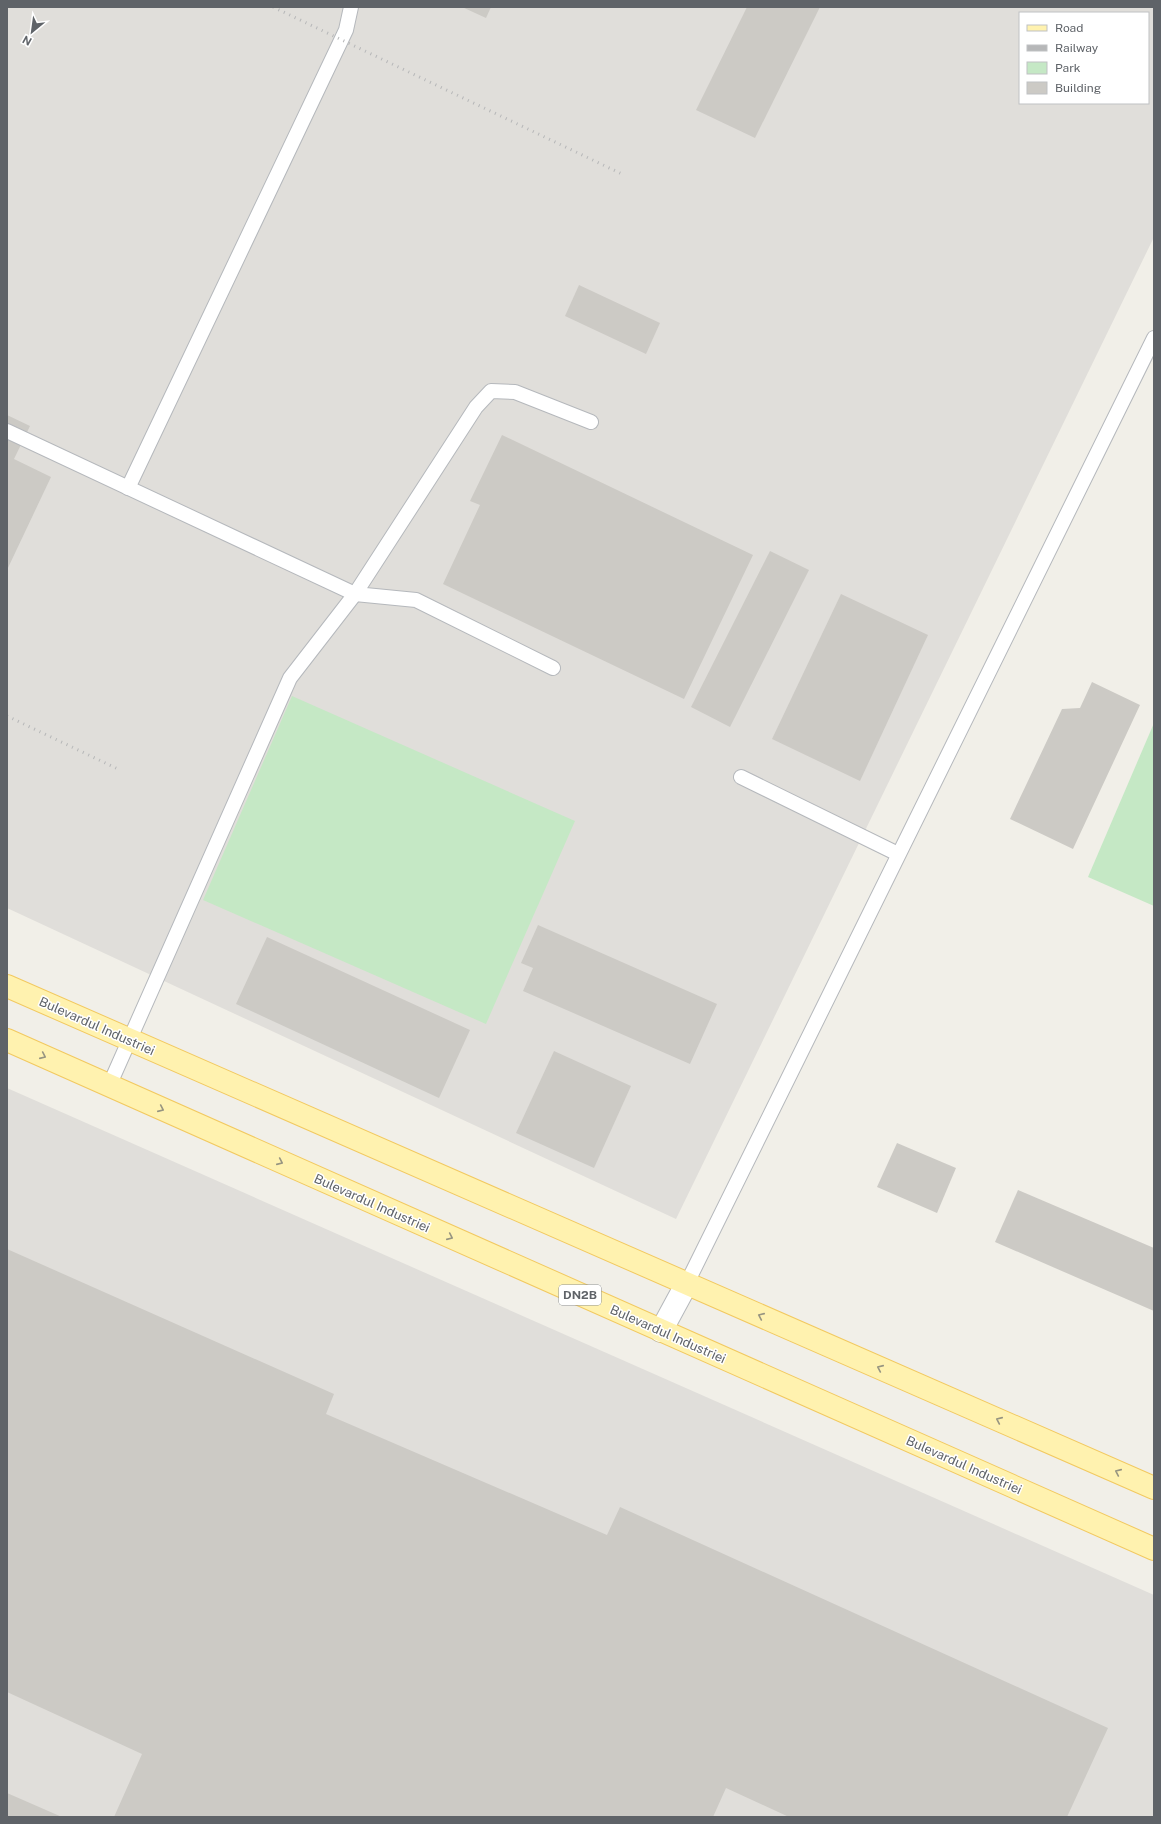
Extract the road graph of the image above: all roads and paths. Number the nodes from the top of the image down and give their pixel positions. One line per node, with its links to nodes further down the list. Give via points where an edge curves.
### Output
1 (351, 7): 5 (lane, via 346,30)
2 (1154, 338): 9 (lane)
3 (591, 422): 6 (lane, via 515,392 491,391 476,407)
4 (7, 431): 5 (lane)
5 (128, 488): 6 (lane)
6 (355, 594): 7 (lane, via 416,600); 12 (lane, via 290,678)
7 (553, 668)
8 (741, 777): 9 (lane)
9 (898, 854): 14 (lane)
10 (7, 986): 12 (main road, Bulevardul Industriei)
11 (7, 1040): 13 (main road, Bulevardul Industriei / DN2B, one-way to 13)
12 (128, 1040): 13 (lane); 14 (main road, Bulevardul Industriei)
13 (109, 1086): 15 (main road, Bulevardul Industriei / DN2B, one-way to 15)
14 (687, 1283): 15 (street); 16 (main road, Bulevardul Industriei, one-way to 14)
15 (660, 1331): 17 (main road, Bulevardul Industriei / DN2B)
16 (1154, 1488)
17 (1154, 1549)

